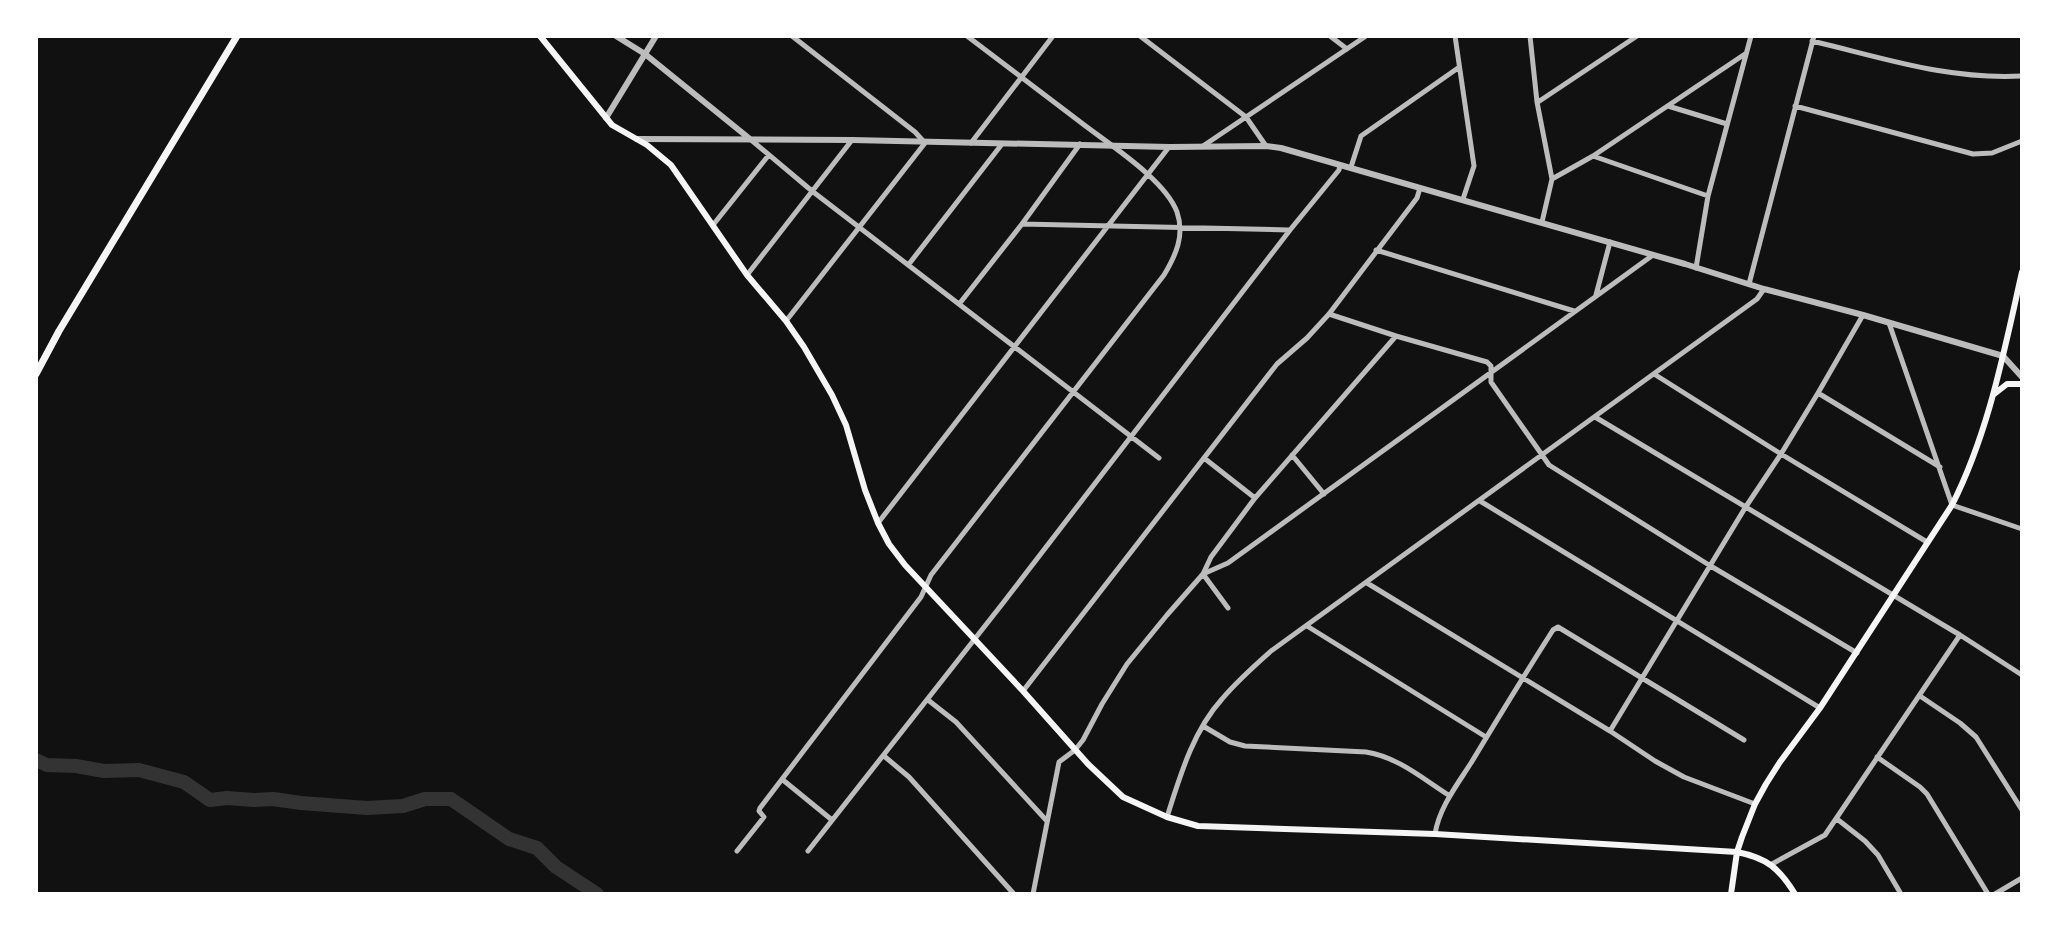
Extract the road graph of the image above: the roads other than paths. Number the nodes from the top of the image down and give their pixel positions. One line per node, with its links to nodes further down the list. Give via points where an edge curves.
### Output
1 (237, 36): 77 (main road)
2 (540, 36): 26 (main road)
3 (616, 36): 17 (street)
4 (656, 36): 17 (street)
5 (792, 36): 32 (street)
6 (967, 36): 21 (street)
7 (1053, 36): 21 (street)
8 (1140, 36): 25 (street)
9 (1330, 36): 16 (street)
10 (1366, 36): 16 (street)
11 (1455, 36): 19 (street)
12 (1530, 36): 22 (street)
13 (1637, 36): 22 (street)
14 (1751, 36): 18 (street)
15 (1813, 38): 20 (street, via 1943,73); 24 (street)
16 (1347, 49): 25 (street)
17 (645, 54): 26 (street); 29 (street)
18 (1746, 54): 23 (street); 27 (street)
19 (1458, 68): 43 (street, via 1361,136); 49 (street, via 1474,166)
20 (2022, 76)
21 (1022, 77): 33 (street); 36 (street)
22 (1537, 102): 45 (street)
23 (1668, 106): 27 (street); 41 (street)
24 (1795, 106): 31 (street, via 1973,154); 64 (street)
25 (1246, 117): 37 (street); 38 (street)
26 (606, 118): 28 (main road)
27 (1727, 124): 48 (street)
28 (637, 139): 29 (street); 52 (main road, via 671,165)
29 (750, 139): 30 (street); 40 (street)
30 (852, 140): 32 (street); 47 (street)
31 (2022, 141)
32 (925, 143): 33 (street); 55 (street)
33 (971, 144): 34 (street)
34 (1002, 144): 35 (street); 60 (street)
35 (1080, 144): 36 (street); 51 (street)
36 (1109, 144): 39 (street); 44 (street)
37 (1203, 146): 38 (street); 39 (street)
38 (1266, 146): 42 (street)
39 (1170, 147): 44 (street)
40 (768, 156): 47 (street); 52 (street)
41 (1593, 156): 45 (street); 48 (street)
42 (1341, 164): 43 (street); 56 (street)
43 (1351, 167): 46 (street)
44 (1147, 175): 53 (street); 54 (street, via 1169,197)
45 (1552, 179): 50 (street)
46 (1420, 188): 49 (street); 58 (street)
47 (812, 191): 55 (street); 63 (street)
48 (1708, 196): 61 (street)
49 (1463, 199): 50 (street)
50 (1542, 222): 57 (street)
51 (1022, 224): 53 (street); 67 (street)
52 (713, 225): 63 (main road)
53 (1109, 226): 54 (street); 74 (street)
54 (1181, 226): 56 (street); 81 (street, via 1164,275)
55 (859, 227): 60 (street); 71 (street)
56 (1290, 230): 85 (street)
57 (1610, 242): 59 (street); 66 (street)
58 (1376, 250): 68 (street); 69 (street)
59 (1653, 255): 61 (street); 66 (street)
60 (909, 264): 67 (street)
61 (1696, 268): 64 (street)
62 (2022, 272): 75 (main road)
63 (747, 275): 71 (main road)
64 (1749, 284): 65 (street)
65 (1764, 289): 70 (street); 78 (street)
66 (1595, 297): 68 (street)
67 (960, 303): 74 (street)
68 (1575, 311): 76 (street)
69 (1329, 314): 73 (street); 90 (street, via 1277,364)
70 (1863, 315): 72 (street); 82 (street)
71 (786, 321): 97 (main road, via 846,425)
72 (1889, 322): 75 (street); 91 (street)
73 (1396, 336): 76 (street, via 1487,362); 87 (street)
74 (1016, 346): 81 (street); 97 (street)
75 (2003, 356): 79 (street); 83 (main road)
76 (1491, 371): 88 (street, via 1491,382); 92 (street)
77 (36, 374)
78 (1654, 374): 84 (street); 86 (street)
79 (2022, 377)
80 (2022, 384): 83 (main road, via 2007,384)
81 (1074, 391): 85 (street); 103 (street)
82 (1818, 393): 86 (street); 91 (street)
83 (1993, 395): 95 (main road)
84 (1595, 416): 88 (street); 96 (street)
85 (1132, 437): 89 (street); 109 (street)
86 (1781, 454): 96 (street); 99 (street)
87 (1292, 455): 92 (street); 93 (street)
88 (1543, 455): 94 (street); 100 (street, via 1549,465)
89 (1159, 458)
90 (1204, 458): 93 (street); 114 (street)
91 (1941, 468): 95 (street)
92 (1324, 494): 101 (street, via 1228,563)
93 (1255, 498): 101 (street)
94 (1480, 501): 102 (street); 106 (street)
95 (1952, 505): 98 (street); 99 (main road)
96 (1745, 508): 100 (street); 104 (street)
97 (878, 523): 103 (main road)
98 (2022, 529)
99 (1927, 542): 104 (main road)
100 (1709, 565): 106 (street); 110 (street)
101 (1203, 574): 105 (street); 122 (street, via 1127,664)
102 (1367, 583): 107 (street); 112 (street)
103 (926, 586): 109 (main road); 125 (street)
104 (1893, 596): 108 (street); 110 (main road)
105 (1228, 608)
106 (1677, 622): 113 (street); 117 (street)
107 (1306, 626): 118 (street, via 1245,675); 120 (street)
108 (1960, 635): 111 (street); 115 (street)
109 (975, 639): 114 (main road); 116 (street)
110 (1857, 653): 117 (main road)
111 (2022, 675)
112 (1522, 678): 113 (street, via 1558,627); 119 (street); 120 (street)
113 (1644, 678): 119 (street); 121 (street)
114 (1023, 691): 122 (main road)
115 (1920, 696): 124 (street); 128 (street, via 1976,737)
116 (928, 700): 123 (street); 132 (street, via 956,722)
117 (1820, 708): 127 (main road)
118 (1203, 726): 126 (street, via 1245,746 1382,755); 129 (street)
119 (1610, 731): 127 (street, via 1684,777)
120 (1486, 737): 126 (street)
121 (1744, 740)
122 (1075, 750): 129 (main road, via 1123,797); 132 (street, via 1059,762)
123 (884, 756): 131 (street); 139 (street)
124 (1877, 757): 130 (street); 144 (street, via 1927,794)
125 (783, 780): 131 (street); 134 (street, via 760,808 764,817)
126 (1450, 796): 133 (street)
127 (1755, 804): 136 (main road)
128 (2022, 810)
129 (1167, 817): 133 (main road, via 1198,826)
130 (1837, 819): 137 (street, via 1825,835); 143 (street, via 1878,855)
131 (832, 820): 135 (street)
132 (1046, 821): 140 (street)
133 (1435, 834): 136 (main road)
134 (737, 851)
135 (808, 851)
136 (1737, 852): 137 (main road); 141 (main road)
137 (1772, 864): 142 (main road)
138 (2022, 878): 145 (street)
139 (1014, 894)
140 (1033, 894)
141 (1731, 894)
142 (1795, 894)
143 (1901, 894)
144 (1988, 894)
145 (1995, 894)

